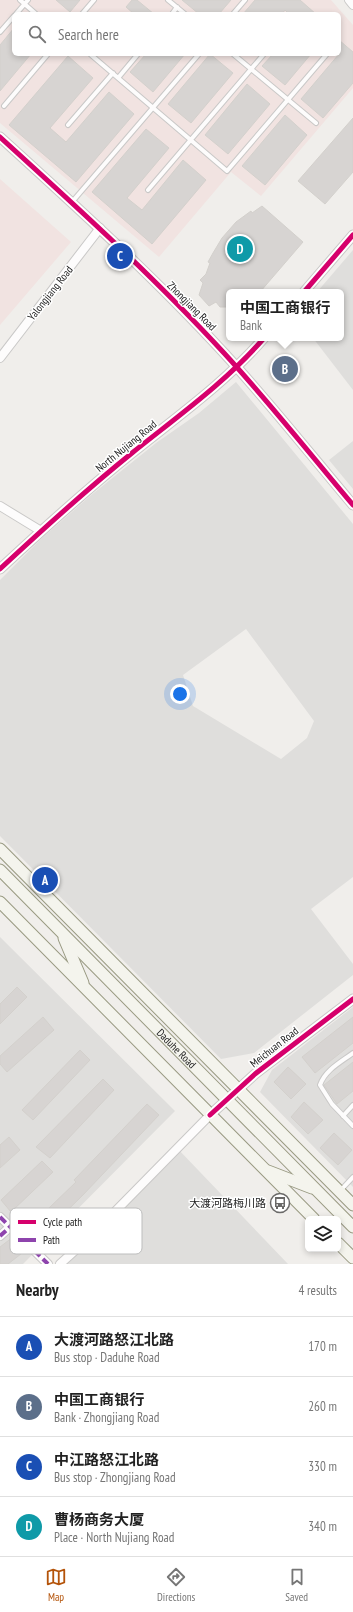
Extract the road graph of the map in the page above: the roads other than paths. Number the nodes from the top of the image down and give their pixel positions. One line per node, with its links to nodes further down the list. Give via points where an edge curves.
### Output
1 (20, 0): 7 (lane)
2 (28, 0): 7 (lane)
3 (94, 0): 12 (lane)
4 (245, 0): 15 (lane)
5 (349, 0): 8 (street)
6 (171, 1): 9 (lane)
7 (24, 4): 10 (lane); 11 (lane)
8 (353, 5)
9 (177, 8): 13 (lane); 14 (lane)
10 (17, 12)
11 (34, 12)
12 (84, 12)
13 (174, 12)
14 (182, 12)
15 (235, 12)
16 (12, 18): 17 (lane)
17 (0, 32)
18 (46, 56): 29 (lane)
19 (92, 56): 26 (lane)
20 (136, 56): 27 (lane)
21 (197, 56): 30 (lane)
22 (235, 56): 25 (lane)
23 (262, 56): 25 (lane)
24 (325, 56): 28 (lane)
25 (251, 69): 28 (lane); 34 (lane)
26 (112, 73): 27 (lane); 32 (lane)
27 (118, 78): 30 (lane)
28 (288, 100): 31 (lane); 34 (lane, via 227,171)
29 (4, 106)
30 (153, 108): 34 (lane); 36 (lane)
31 (316, 123)
32 (68, 126)
33 (0, 137): 36 (street, Zhongjiang Road)
34 (191, 140): 35 (lane)
35 (148, 190)
36 (72, 202): 37 (street, Zhongjiang Road)
37 (100, 228): 41 (street, Yalongjiang Road); 42 (street, Zhongjiang Road, via 190,317)
38 (353, 235): 39 (street)
39 (307, 289)
40 (261, 341): 42 (street, North Nujiang Road)
41 (0, 358)
42 (237, 368): 43 (street, Zhongjiang Road); 45 (street, North Nujiang Road)
43 (353, 505)
44 (0, 506): 45 (street)
45 (41, 531): 46 (street, North Nujiang Road)
46 (0, 569)
47 (0, 849): 54 (main road, Daduhe Road)
48 (0, 870): 50 (main road, Daduhe Road)
49 (0, 902): 51 (main road, Daduhe Road)
50 (62, 932): 51 (main road); 55 (main road, Daduhe Road)
51 (86, 989): 57 (main road, Daduhe Road)
52 (353, 999): 54 (street, Meichuan Road)
53 (353, 1053): 58 (lane, via 329,1071 320,1085)
54 (238, 1088): 55 (street, Meichuan Road); 63 (main road, Daduhe Road)
55 (226, 1099): 57 (street, Meichuan Road); 62 (main road, Daduhe Road)
56 (353, 1105): 58 (lane)
57 (210, 1115): 60 (main road, Daduhe Road); 65 (street, Meichuan Road)
58 (343, 1116): 59 (lane)
59 (353, 1126)
60 (264, 1169): 62 (main road); 66 (main road, Daduhe Road)
61 (353, 1177): 63 (lane)
62 (316, 1190): 69 (main road, Daduhe Road)
63 (340, 1192): 64 (main road, Daduhe Road)
64 (353, 1205)
65 (119, 1208)
66 (311, 1216)
67 (0, 1217): 68 (street)
68 (10, 1227): 70 (street)
69 (353, 1227)
70 (0, 1236)
71 (341, 1246): 74 (main road)
72 (38, 1254): 75 (street)
73 (71, 1254): 76 (street, Meichuan Road)
74 (353, 1258)
75 (48, 1264)
76 (60, 1264)

